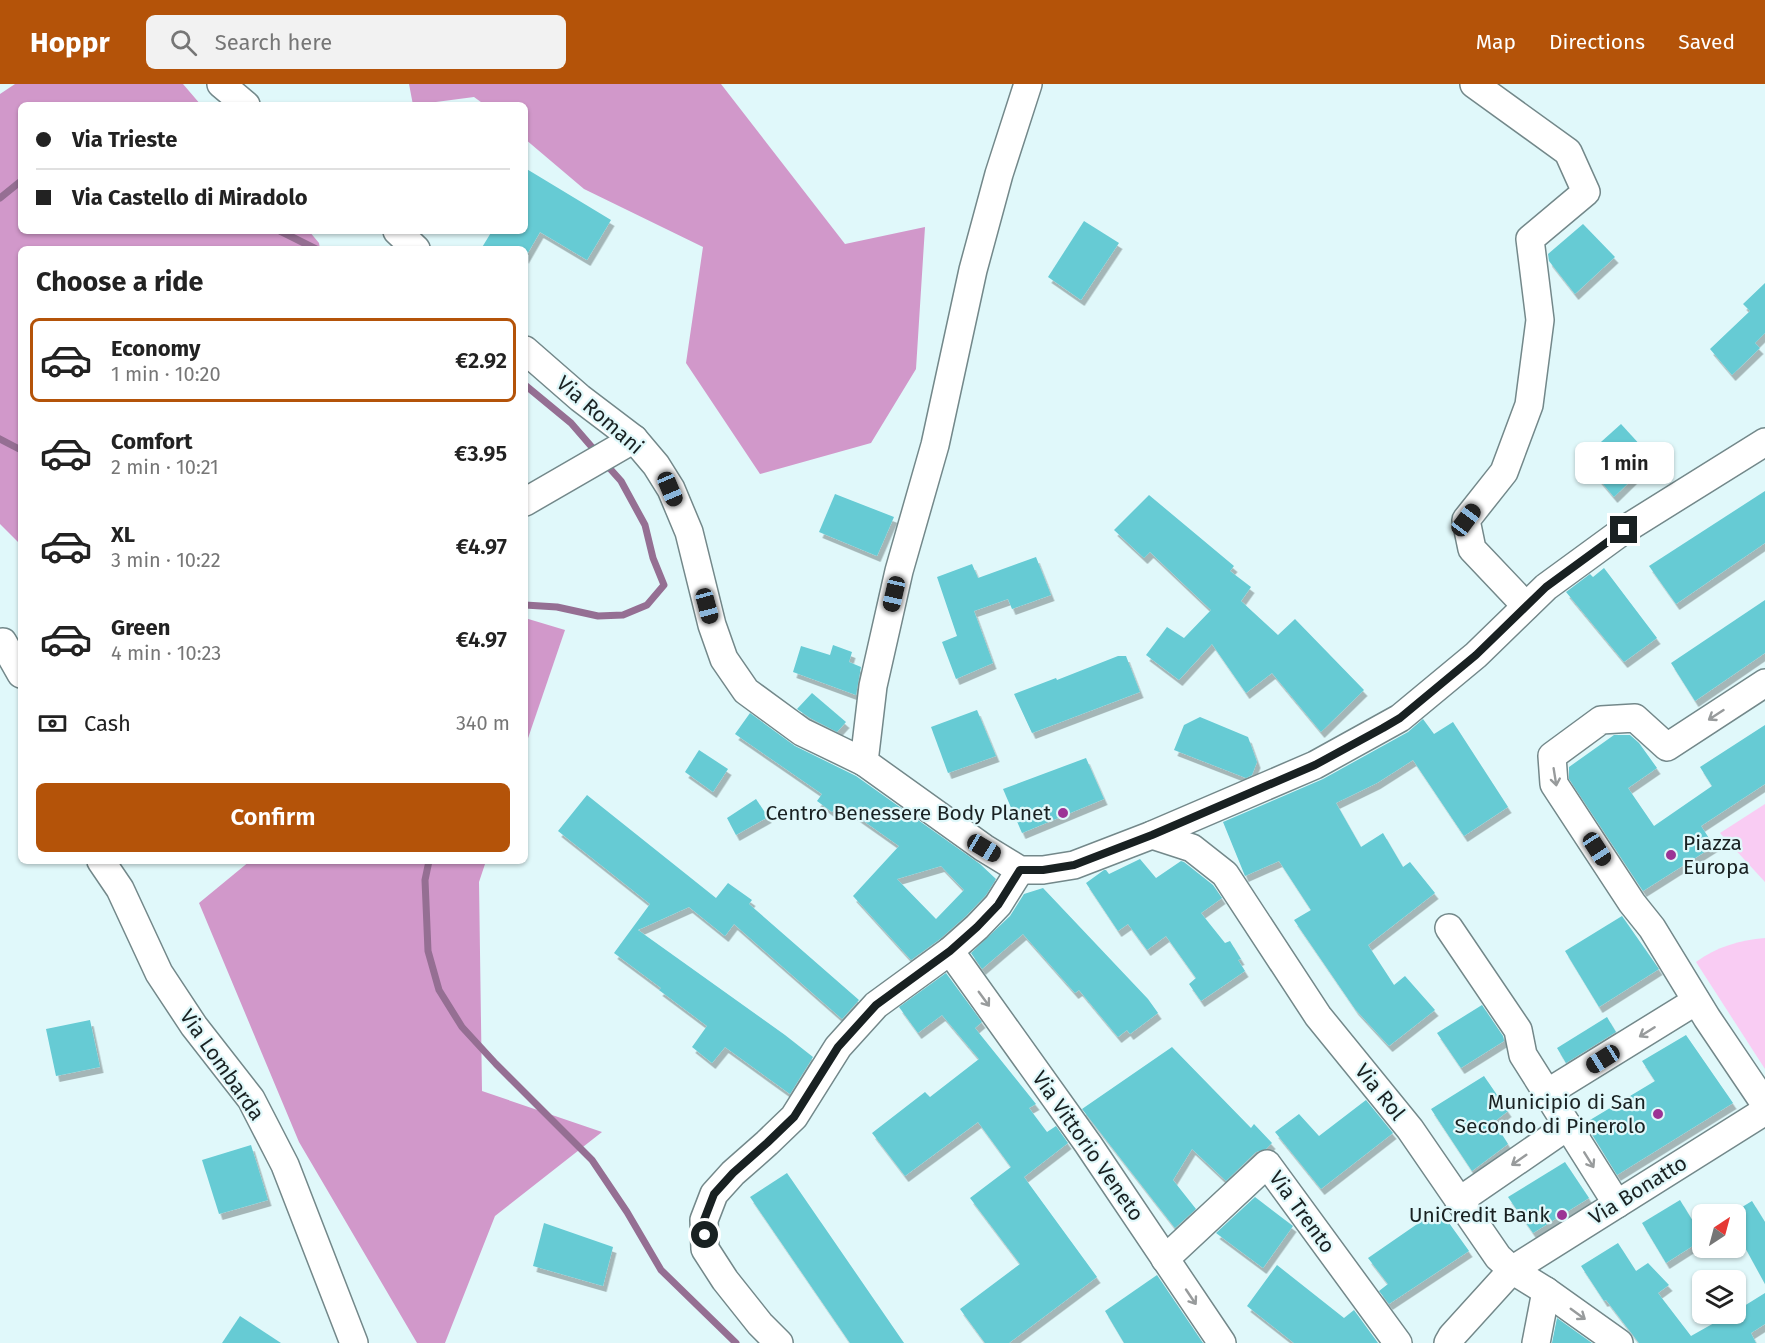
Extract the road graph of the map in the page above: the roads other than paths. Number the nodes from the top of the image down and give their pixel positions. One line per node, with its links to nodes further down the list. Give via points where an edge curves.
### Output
1 (221, 84): 4 (street)
2 (1028, 84): 15 (street, via 973,270 935,446 900,571 873,686)
3 (1474, 84): 11 (street, via 1568,152 1587,192 1530,239 1540,320 1529,405 1504,472 1466,520 1472,549)
4 (242, 102)
5 (400, 234): 6 (street)
6 (413, 246)
7 (528, 353): 8 (street, Via Romani)
8 (629, 442): 10 (street); 15 (street, Via Romani, via 656,465 670,489 689,532 724,659 746,691 802,732)
9 (1765, 442): 11 (street, via 1624,530)
10 (528, 500)
11 (1526, 606): 16 (street, via 1476,655 1400,718 1315,765)
12 (8, 640): 13 (street)
13 (18, 666)
14 (1765, 683): 21 (street, one-way to 21, via 1667,747 1635,718 1601,720 1552,756 1554,784 1652,928)
15 (864, 762): 18 (street, Via Romani)
16 (1152, 835): 18 (street, via 1074,865); 26 (street, Via Rol, via 1192,848 1225,874 1318,1016 1410,1129)
17 (103, 864): 31 (street, Via Lombarda, via 120,889 159,973 256,1108 285,1165)
18 (1020, 870): 20 (street, via 998,905)
19 (1449, 928): 22 (street, via 1518,1030 1523,1055)
20 (950, 951): 28 (street, Via Vittorio Veneto, one-way to 28); 32 (street, via 876,1005 838,1047 794,1117 714,1194 704,1220 705,1249 732,1289)
21 (1696, 1001): 22 (street, one-way to 22); 23 (street)
22 (1547, 1093): 25 (street)
23 (1765, 1104)
24 (1765, 1112): 27 (street, Via Bonatto)
25 (1568, 1126): 26 (street, one-way to 26); 27 (street, one-way to 27)
26 (1459, 1201): 29 (street, Via Rol, via 1498,1257)
27 (1617, 1203): 29 (street, Via Bonatto)
28 (1166, 1259): 33 (street, Via Vittorio Veneto, one-way to 33); 34 (street, Via Trento, via 1267,1164)
29 (1512, 1270): 30 (street, Via Rol); 35 (street, Via Bonatto)
30 (1546, 1291): 36 (street); 37 (street, Via Rol, one-way to 37)
31 (354, 1343)
32 (779, 1343)
33 (1222, 1343)
34 (1398, 1343)
35 (1448, 1343)
36 (1536, 1343)
37 (1619, 1343)

